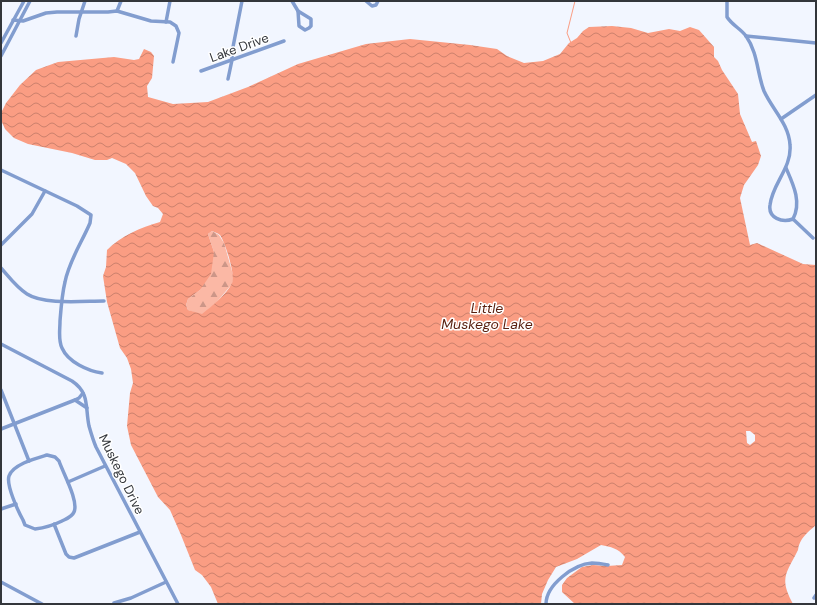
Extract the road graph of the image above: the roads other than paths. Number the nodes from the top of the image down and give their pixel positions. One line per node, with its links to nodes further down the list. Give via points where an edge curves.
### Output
1 (24, 1): 14 (street)
2 (30, 1): 15 (street)
3 (85, 1): 11 (street)
4 (120, 1): 12 (street)
5 (170, 1): 16 (street)
6 (242, 1): 23 (street)
7 (292, 1): 13 (street)
8 (366, 1): 9 (street, via 372,6)
9 (378, 1)
10 (727, 1): 18 (street, via 727,17)
11 (81, 11): 12 (street); 15 (street, via 53,12); 17 (street)
12 (118, 11): 16 (street, via 151,21)
13 (298, 11): 13 (street, via 299,26 305,30 309,28 311,19)
14 (14, 20): 15 (street); 21 (street)
15 (20, 21): 22 (street)
16 (166, 22): 24 (street, via 176,26 179,33)
17 (76, 36)
18 (746, 36): 20 (street); 28 (street, via 757,60 763,88)
19 (284, 41): 23 (street, Lake Drive)
20 (816, 43)
21 (1, 44)
22 (1, 56)
23 (232, 60): 25 (street, Lake Drive); 26 (street)
24 (173, 62)
25 (201, 71)
26 (228, 78)
27 (816, 95): 28 (street)
28 (781, 119): 29 (street, via 790,144)
29 (786, 168): 32 (street, via 796,195); 32 (street, via 773,195 770,209 777,219)
30 (1, 170): 31 (street)
31 (45, 191): 34 (street, via 32,214); 36 (street, via 91,215 90,223 66,277)
32 (793, 220): 33 (street)
33 (813, 238)
34 (1, 245)
35 (1, 268): 36 (street, via 32,297)
36 (62, 301): 37 (street); 39 (street, via 60,343 64,352 80,365)
37 (104, 302)
38 (1, 345): 41 (street, via 72,382)
39 (102, 374)
40 (1, 390): 44 (street)
41 (83, 393): 42 (street); 43 (street, Muskego Drive)
42 (75, 400): 43 (street); 44 (street)
43 (87, 408): 47 (street, Muskego Drive, via 92,437)
44 (15, 424): 45 (street); 46 (street)
45 (1, 429)
46 (29, 461): 48 (street, via 47,455 55,457); 49 (street, via 13,470 9,476)
47 (106, 466): 48 (street); 52 (street, Muskego Drive)
48 (68, 482): 51 (street, via 75,504 74,511 69,517)
49 (16, 504): 50 (street); 51 (street, via 24,523 29,528 37,529)
50 (1, 509)
51 (54, 524): 52 (street, via 64,551 72,558)
52 (140, 532): 55 (street, Muskego Drive)
53 (608, 565): 59 (street, via 587,564 562,577 549,591)
54 (1, 582): 57 (street)
55 (166, 582): 56 (street); 58 (street, Muskego Drive)
56 (114, 603)
57 (42, 604)
58 (178, 604)
59 (546, 604)

